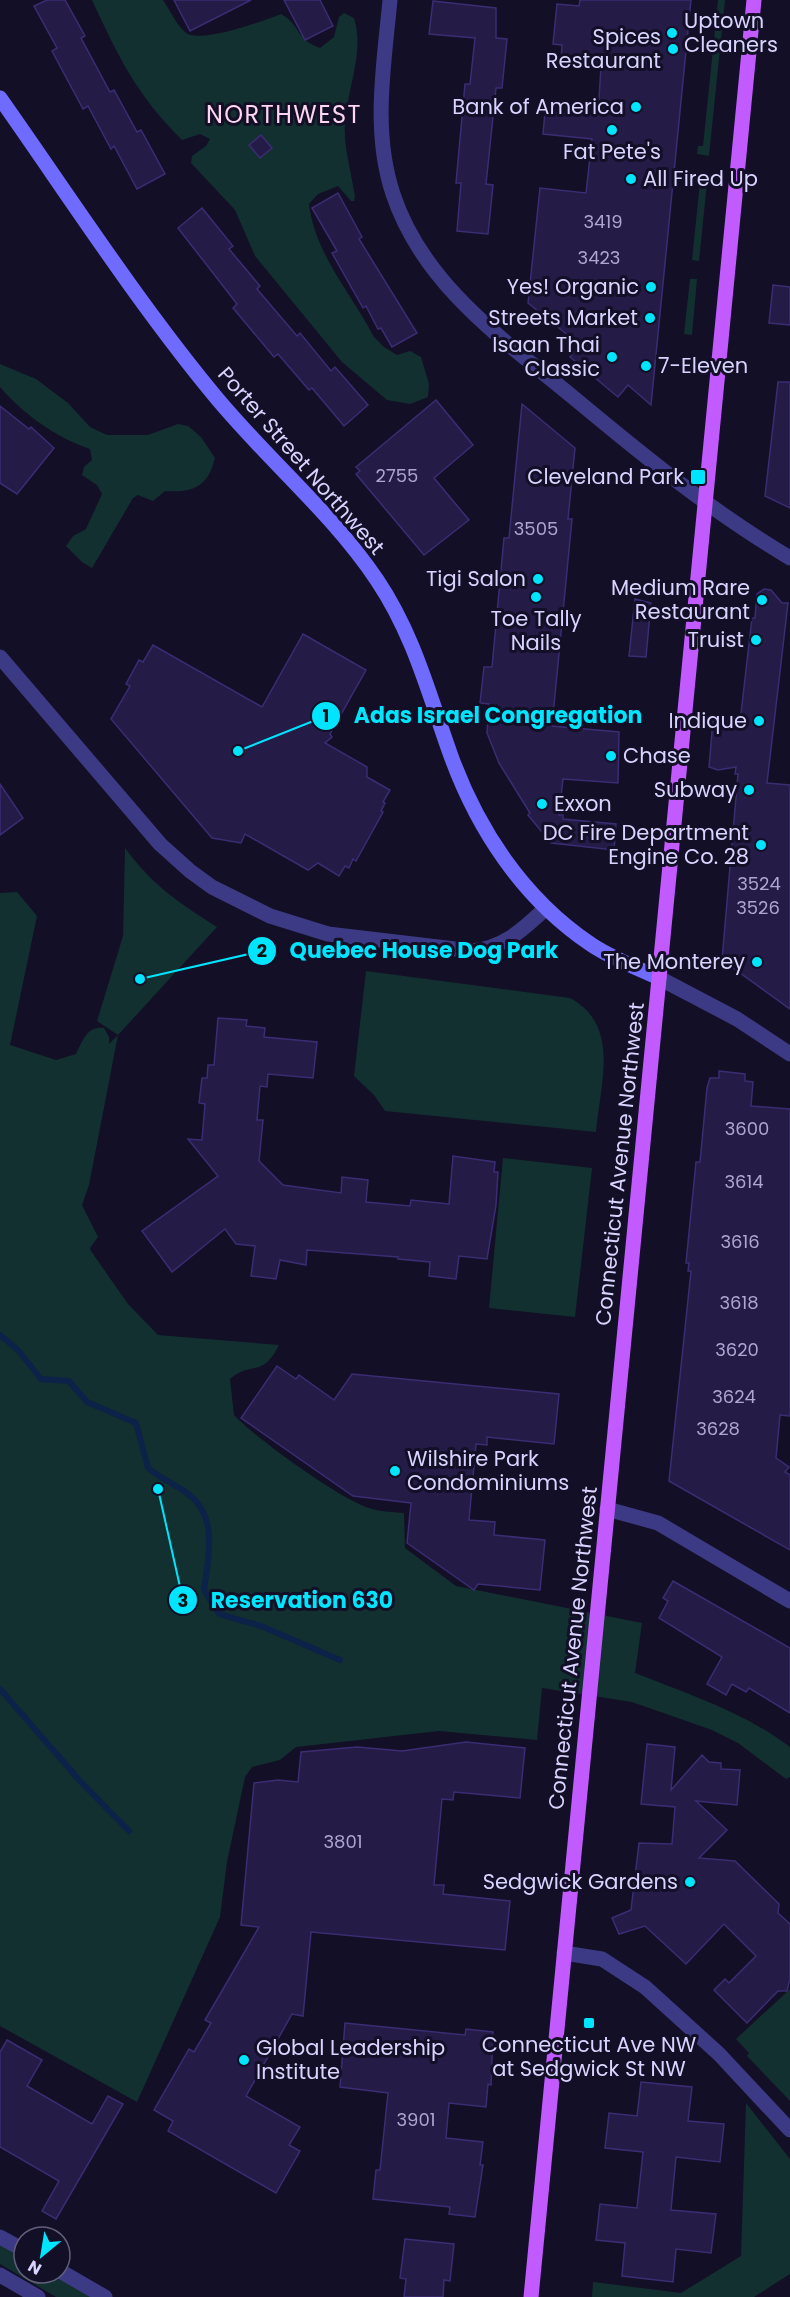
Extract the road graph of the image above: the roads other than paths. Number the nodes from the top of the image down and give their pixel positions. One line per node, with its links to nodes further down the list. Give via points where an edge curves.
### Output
1 (390, 0): 4 (street, via 381,101 382,148 401,216 421,252 469,310)
2 (754, 0): 4 (main road, Connecticut Avenue Northwest)
3 (0, 98): 7 (main road, Porter Street Northwest, via 192,368 264,452 326,515 378,581 408,633 451,756 480,819 498,851)
4 (705, 504): 5 (street); 8 (main road, Connecticut Avenue Northwest)
5 (790, 558)
6 (0, 657): 7 (street, via 160,844 201,879 248,906 327,934 472,951 508,941)
7 (545, 909): 8 (main road, Porter Street Northwest, via 591,945)
8 (659, 978): 9 (street, Porter Street Northwest, via 737,1019); 10 (main road, Connecticut Avenue Northwest)
9 (790, 1054)
10 (607, 1509): 11 (street, via 658,1523); 12 (main road, Connecticut Avenue Northwest)
11 (790, 1601)
12 (564, 1953): 13 (street, via 602,1959 645,1987 735,2069); 18 (main road, Connecticut Avenue Northwest)
13 (790, 2130)
14 (0, 2275): 16 (street)
15 (72, 2278): 17 (street)
16 (38, 2297)
17 (105, 2297)
18 (531, 2297)

